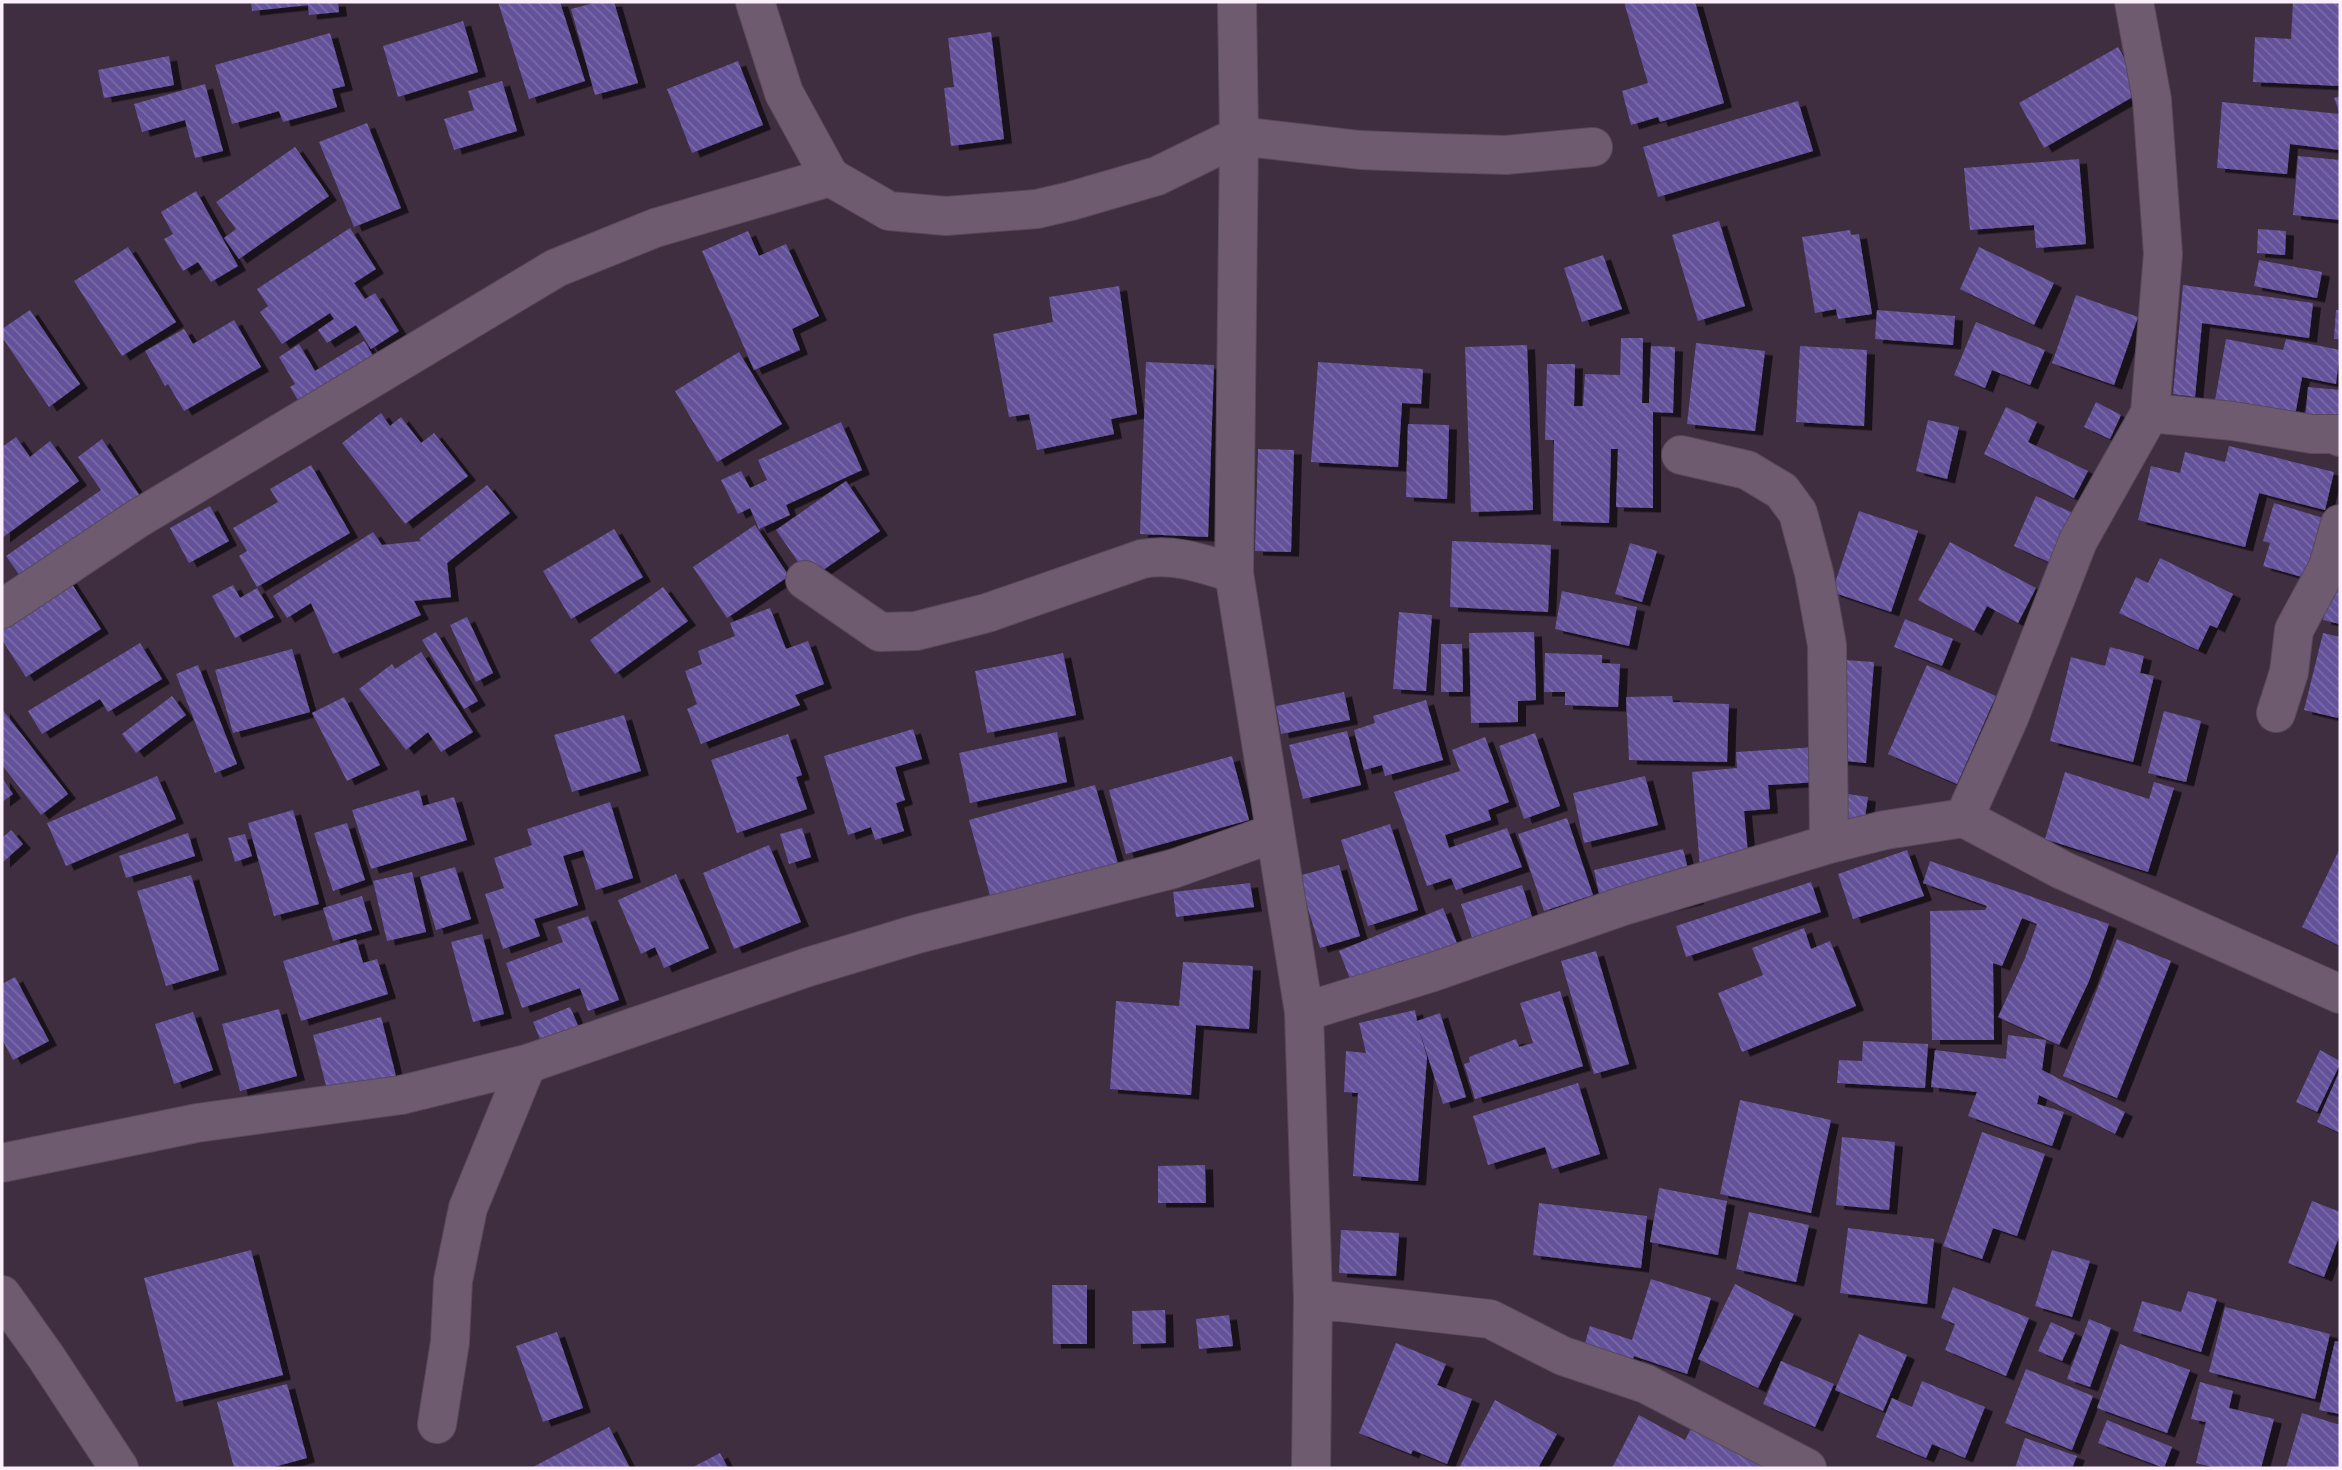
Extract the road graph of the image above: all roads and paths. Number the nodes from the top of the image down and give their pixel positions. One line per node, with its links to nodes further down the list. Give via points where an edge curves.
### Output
1 (755, 2): 6 (street, via 784,93)
2 (1237, 2): 4 (street)
3 (2134, 2): 7 (street, via 2152,100 2163,254)
4 (1239, 136): 5 (street, via 1360,150 1436,153 1506,155); 6 (street, via 1157,176 1037,209 946,216 889,211); 11 (street)
5 (1593, 147)
6 (830, 177): 13 (street, via 655,228 556,268 137,519)
7 (2150, 412): 8 (street); 15 (street, via 2078,541 2010,718)
8 (2340, 437)
9 (1681, 455): 17 (street, via 1747,470 1782,491 1798,513 1827,645)
10 (2340, 524): 14 (street, via 2328,567 2294,630 2289,672)
11 (1234, 573): 12 (street, via 1163,555 987,613 916,631 880,632); 16 (street)
12 (805, 580)
13 (2, 609)
14 (2276, 713)
15 (1964, 818): 17 (street); 18 (street, via 2062,870)
16 (1274, 833): 19 (street); 20 (street, via 1173,869 917,934 808,967)
17 (1829, 844): 19 (street, via 1623,905 1430,974)
18 (2340, 994)
19 (1304, 1012): 23 (street)
20 (527, 1064): 21 (street, via 401,1095 197,1123); 24 (street, via 468,1208 453,1281 450,1342)
21 (2, 1163)
22 (2, 1295): 25 (street)
23 (1314, 1298): 26 (street); 27 (street, via 1490,1319 1563,1356 1646,1384)
24 (437, 1424)
25 (119, 1468)
26 (1311, 1468)
27 (1807, 1468)

